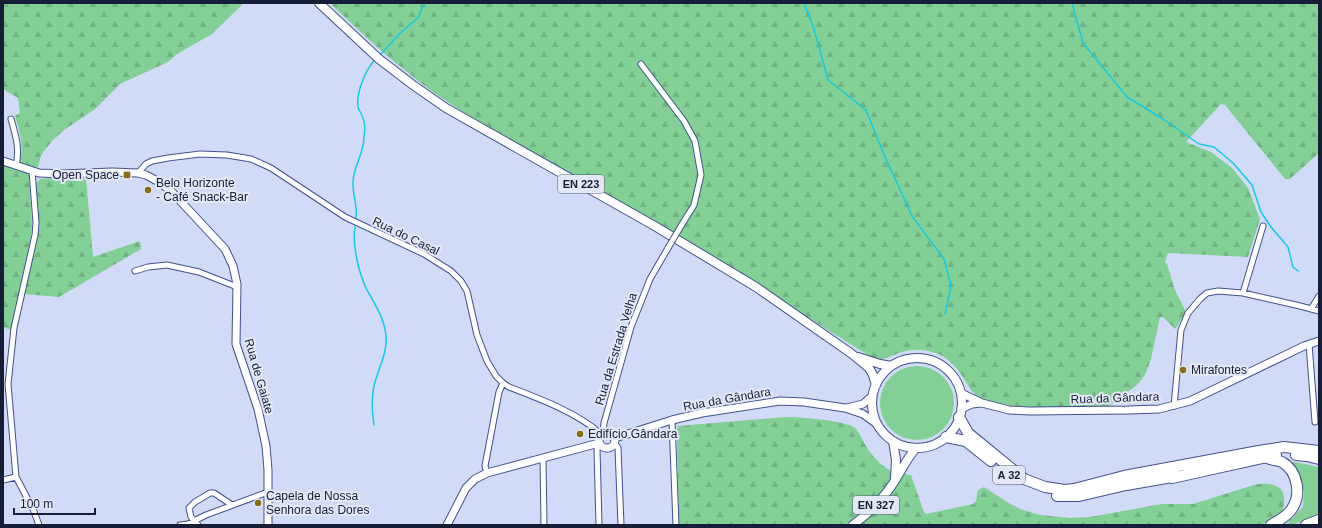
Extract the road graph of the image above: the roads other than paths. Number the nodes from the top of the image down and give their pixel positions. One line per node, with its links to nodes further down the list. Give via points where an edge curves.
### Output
1 (319, 3): 17 (main road, EN 223, via 379,59 446,108 653,225 756,287)
2 (642, 64): 30 (street, Rua da Estrada Velha, bridge, via 696,141 701,176 694,205 650,279 631,327)
3 (11, 119): 5 (street, via 18,144)
4 (3, 161): 5 (main road, Rua de Gaiate)
5 (16, 166): 6 (main road, Rua de Gaiate)
6 (32, 171): 7 (main road, Rua de Gaiate, via 62,174); 42 (street, via 35,234 14,328 8,384)
7 (138, 173): 10 (main road, Rua de Gaiate, via 146,175 172,192 225,249 233,266); 19 (street, Rua do Casal, via 152,161 200,154 227,154 251,159 271,168 345,217 424,254 451,270 461,281 467,291 477,335 487,361)
8 (1263, 226): 11 (street)
9 (135, 271): 10 (street, via 167,265 199,272)
10 (237, 288): 46 (main road, Rua de Gaiate, via 236,344 258,409 266,446)
11 (1243, 293): 13 (street); 24 (street, via 1207,293 1188,313 1180,330)
12 (1319, 296): 13 (street)
13 (1311, 309): 14 (street)
14 (1319, 312)
15 (1319, 341): 16 (main road, Rua da Gândara)
16 (1309, 344): 24 (main road, Rua da Gândara, via 1190,401); 28 (street)
17 (852, 354): 18 (main road, EN 223); 20 (main road, EN 223, via 869,368)
18 (890, 366): 20 (main road); 21 (main road, via 905,359 929,359 949,372)
19 (503, 383): 30 (street, Rua do Casal, via 552,404); 41 (street, via 499,392 485,466)
20 (876, 385): 22 (main road)
21 (960, 393): 23 (main road, Rua da Gândara); 26 (main road)
22 (872, 396): 25 (main road, Rua da Gândara, via 863,404); 29 (main road, via 872,411)
23 (982, 403): 24 (main road, Rua da Gândara, via 1009,410 1029,411 1159,409); 26 (main road, Rua da Gândara, via 972,404)
24 (1174, 406)
25 (845, 408): 27 (main road, Rua da Gândara, via 780,401); 29 (main road, Rua da Gândara, via 863,414)
26 (960, 413): 31 (main road, via 954,428); 45 (highway, A 32, via 968,433 1024,479 1045,487 1065,490)
27 (672, 420): 32 (main road, Rua da Gândara); 58 (street)
28 (1315, 422)
29 (877, 424): 33 (main road, via 881,431)
30 (602, 433): 32 (main road, via 610,432); 34 (main road, via 599,438)
31 (946, 437): 35 (main road, via 932,445); 45 (highway, A 32, via 966,441 1031,490 1064,497 1079,496)
32 (615, 440): 34 (main road, Rua da Gândara, via 610,447 605,448); 57 (street, via 618,448)
33 (894, 441): 35 (main road); 44 (main road, EN 327)
34 (600, 444): 38 (main road, Rua da Gândara); 56 (street, via 597,449)
35 (916, 448): 44 (main road, EN 327)
36 (1316, 451): 40 (highway, A 32, via 1284,447)
37 (1263, 457): 39 (highway, A 32, via 1285,454); 40 (highway, A 32); 60 (highway, A 32, via 1282,462 1293,472 1297,486 1292,510)
38 (543, 458): 41 (main road, Rua da Gândara); 55 (street)
39 (1319, 459)
40 (1177, 471): 45 (highway, A 32)
41 (487, 473): 54 (main road, Rua da Gândara, via 475,479 466,488)
42 (16, 477): 43 (street); 50 (street)
43 (3, 480)
44 (895, 481): 59 (main road, EN 327, via 878,503)
45 (1104, 486)
46 (268, 492): 47 (street); 53 (main road, Rua de Gaiate)
47 (232, 506): 49 (street); 49 (street, via 214,493 210,493 189,508)
48 (1319, 520): 61 (highway)
49 (194, 521): 51 (street); 52 (street)
50 (39, 525)
51 (180, 525)
52 (198, 525)
53 (268, 525)
54 (447, 525)
55 (544, 525)
56 (599, 525)
57 (620, 525)
58 (676, 525)
59 (853, 525)
60 (1270, 525)
61 (1306, 525)

